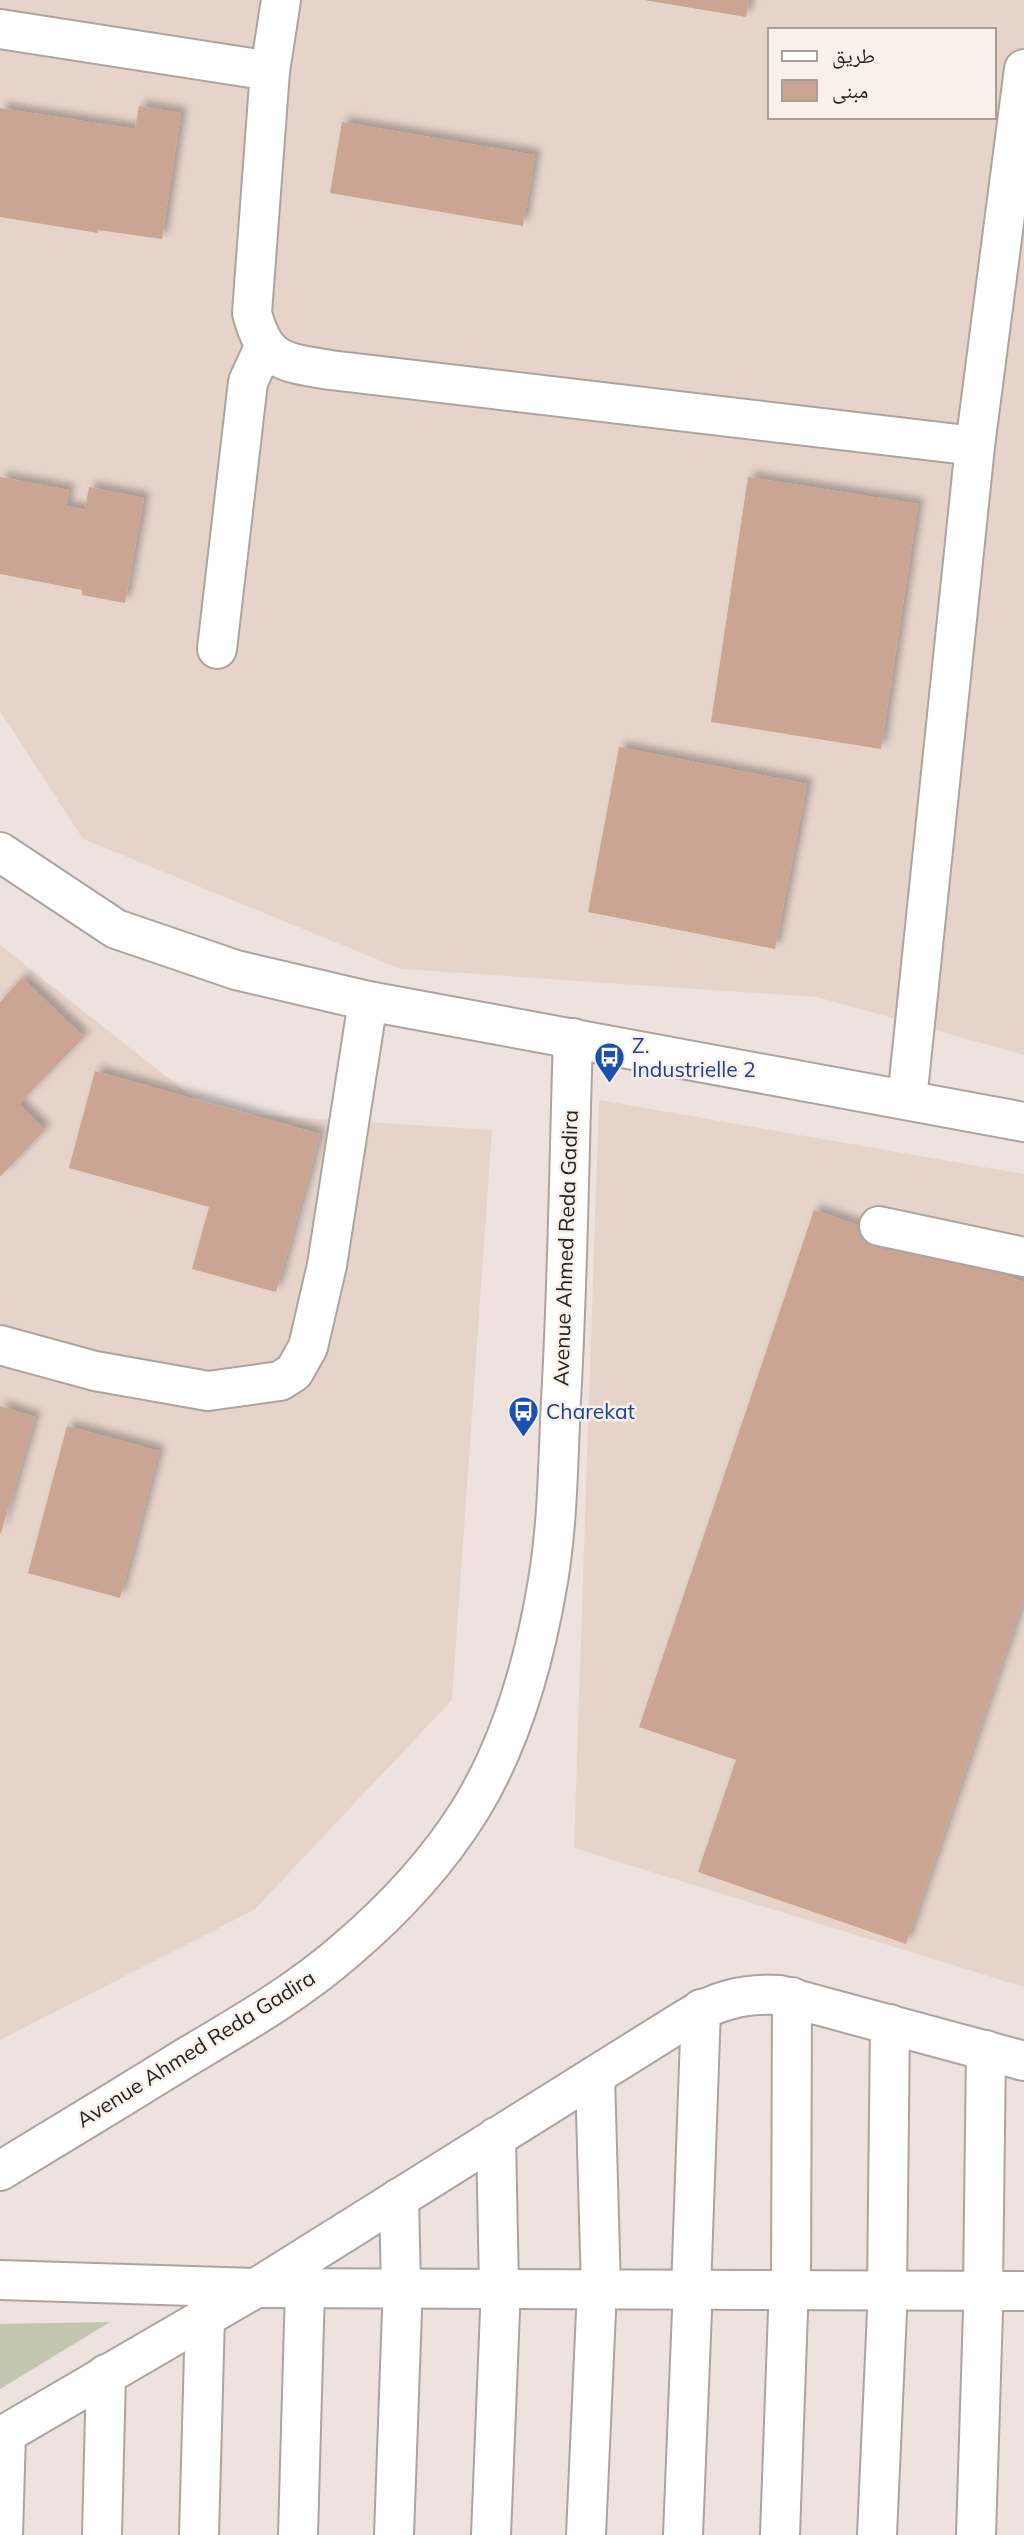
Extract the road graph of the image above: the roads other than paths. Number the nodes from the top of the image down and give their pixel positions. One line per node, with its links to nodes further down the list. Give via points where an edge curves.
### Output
1 (281, 0): 4 (main road)
2 (0, 29): 4 (main road)
3 (1024, 69): 5 (main road)
4 (270, 71): 6 (main road, via 252,313)
5 (1018, 161): 7 (main road)
6 (264, 346): 7 (main road, via 296,364 330,370); 8 (main road, via 248,382)
7 (975, 446): 12 (main road)
8 (217, 649)
9 (0, 852): 10 (main road, via 116,929 236,970)
10 (368, 1001): 11 (main road); 16 (main road, via 327,1265 308,1348 294,1371 280,1381 208,1391 95,1371)
11 (573, 1038): 12 (main road); 24 (main road, Avenue Ahmed Reda Gadira, via 563,1367 549,1578 525,1683 492,1768 443,1848 413,1885 345,1951 267,2008)
12 (907, 1100): 13 (main road)
13 (1024, 1122)
14 (879, 1226): 15 (main road)
15 (1024, 1257)
16 (0, 1345)
17 (792, 1997): 18 (main road, via 739,1996); 19 (main road); 34 (main road)
18 (701, 2009): 22 (main road); 33 (main road)
19 (890, 2024): 20 (main road); 35 (main road)
20 (986, 2050): 21 (main road); 36 (main road)
21 (1024, 2061)
22 (595, 2076): 23 (main road); 32 (main road)
23 (496, 2137): 25 (main road); 31 (main road)
24 (0, 2171)
25 (399, 2198): 27 (main road); 30 (main road)
26 (0, 2280): 27 (main road)
27 (256, 2288): 29 (main road); 39 (main road)
28 (1024, 2291): 36 (main road)
29 (305, 2299): 30 (main road); 39 (main road); 45 (main road)
30 (401, 2300): 31 (main road); 46 (main road)
31 (500, 2300): 32 (main road); 47 (main road)
32 (598, 2300): 33 (main road); 48 (main road)
33 (692, 2300): 34 (main road); 49 (main road)
34 (789, 2301): 35 (main road); 50 (main road)
35 (887, 2301): 36 (main road); 51 (main road)
36 (983, 2301): 38 (main road); 52 (main road)
37 (0, 2304): 39 (main road)
38 (1024, 2312)
39 (210, 2313): 40 (main road); 44 (main road)
40 (106, 2374): 41 (main road); 43 (main road)
41 (3, 2436): 42 (main road)
42 (3, 2535)
43 (102, 2535)
44 (199, 2535)
45 (298, 2535)
46 (394, 2535)
47 (491, 2535)
48 (586, 2535)
49 (683, 2535)
50 (779, 2535)
51 (877, 2535)
52 (975, 2535)

